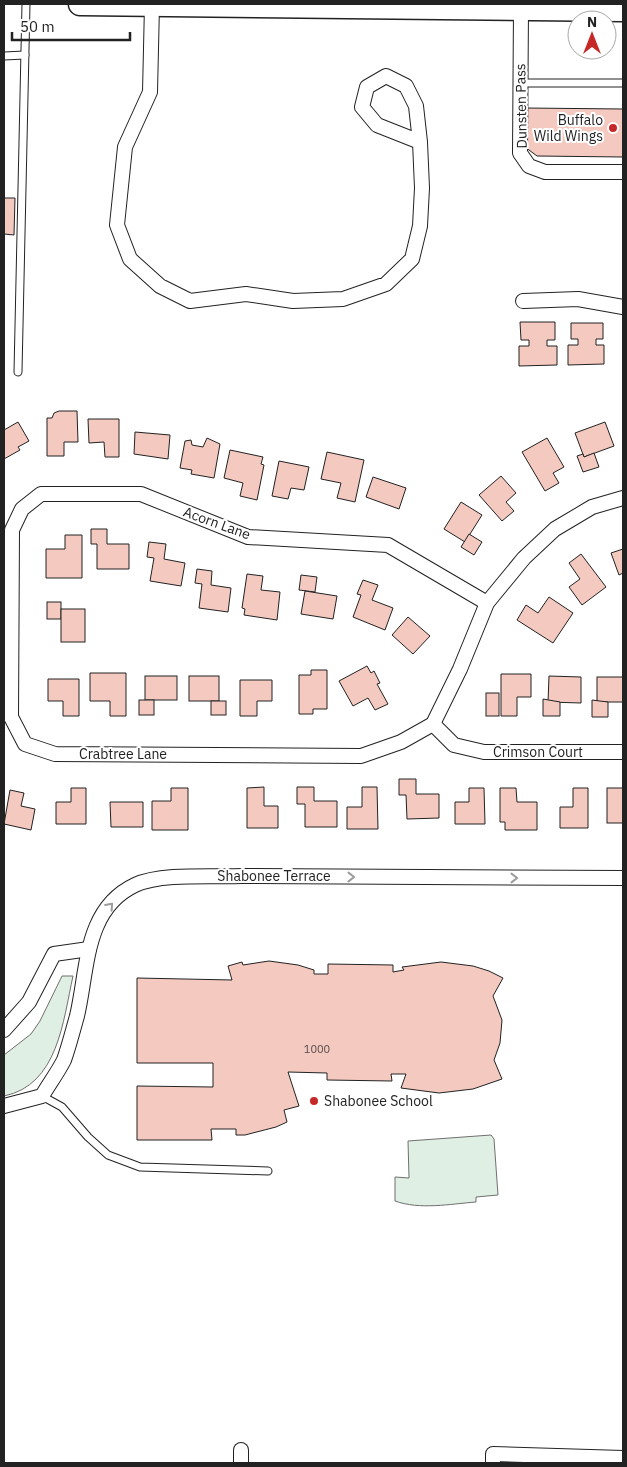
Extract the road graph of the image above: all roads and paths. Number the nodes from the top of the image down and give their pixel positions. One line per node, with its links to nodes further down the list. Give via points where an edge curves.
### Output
1 (26, 4): 8 (lane)
2 (80, 4): 3 (main road)
3 (152, 5): 4 (main road); 12 (street, via 150,92 125,147 117,225 130,259 160,286 190,301 246,294 293,301 342,299 386,284 412,259 418,234 422,188)
4 (379, 5): 6 (main road)
5 (569, 7): 6 (main road); 7 (main road)
6 (521, 9): 10 (street, Dunsten Pass)
7 (623, 10)
8 (25, 55): 9 (lane); 16 (lane)
9 (4, 56)
10 (520, 83): 11 (lane); 13 (street, Dunsten Pass, via 520,153 529,166 545,172)
11 (623, 84)
12 (420, 142): 12 (street, via 416,106 406,86 386,76 368,87 362,107 377,125)
13 (623, 172)
14 (523, 301): 15 (street, via 578,299)
15 (623, 307)
16 (18, 372)
17 (623, 498): 19 (street, via 592,507 555,529 524,558)
18 (12, 530): 19 (street, Acorn Lane, via 22,509 41,494 141,494 248,538 388,545); 20 (street, Crabtree Lane, via 11,717 26,744 55,754 361,756 401,742)
19 (487, 603): 20 (street)
20 (433, 724): 21 (street, Crimson Court, via 454,745 484,752)
21 (623, 752)
22 (623, 878): 23 (street, Shabonee Terrace, one-way to 22, via 93,930 117,898 135,885 161,880 241,876)
23 (88, 949): 24 (street, via 54,954 29,1002); 25 (street, Shabonee Terrace, via 77,1015 64,1060)
24 (4, 1030)
25 (42, 1096): 26 (street); 27 (lane, via 62,1107 108,1155 140,1167)
26 (4, 1106)
27 (268, 1171)
28 (623, 1458): 29 (street, via 493,1454)
29 (493, 1463)

